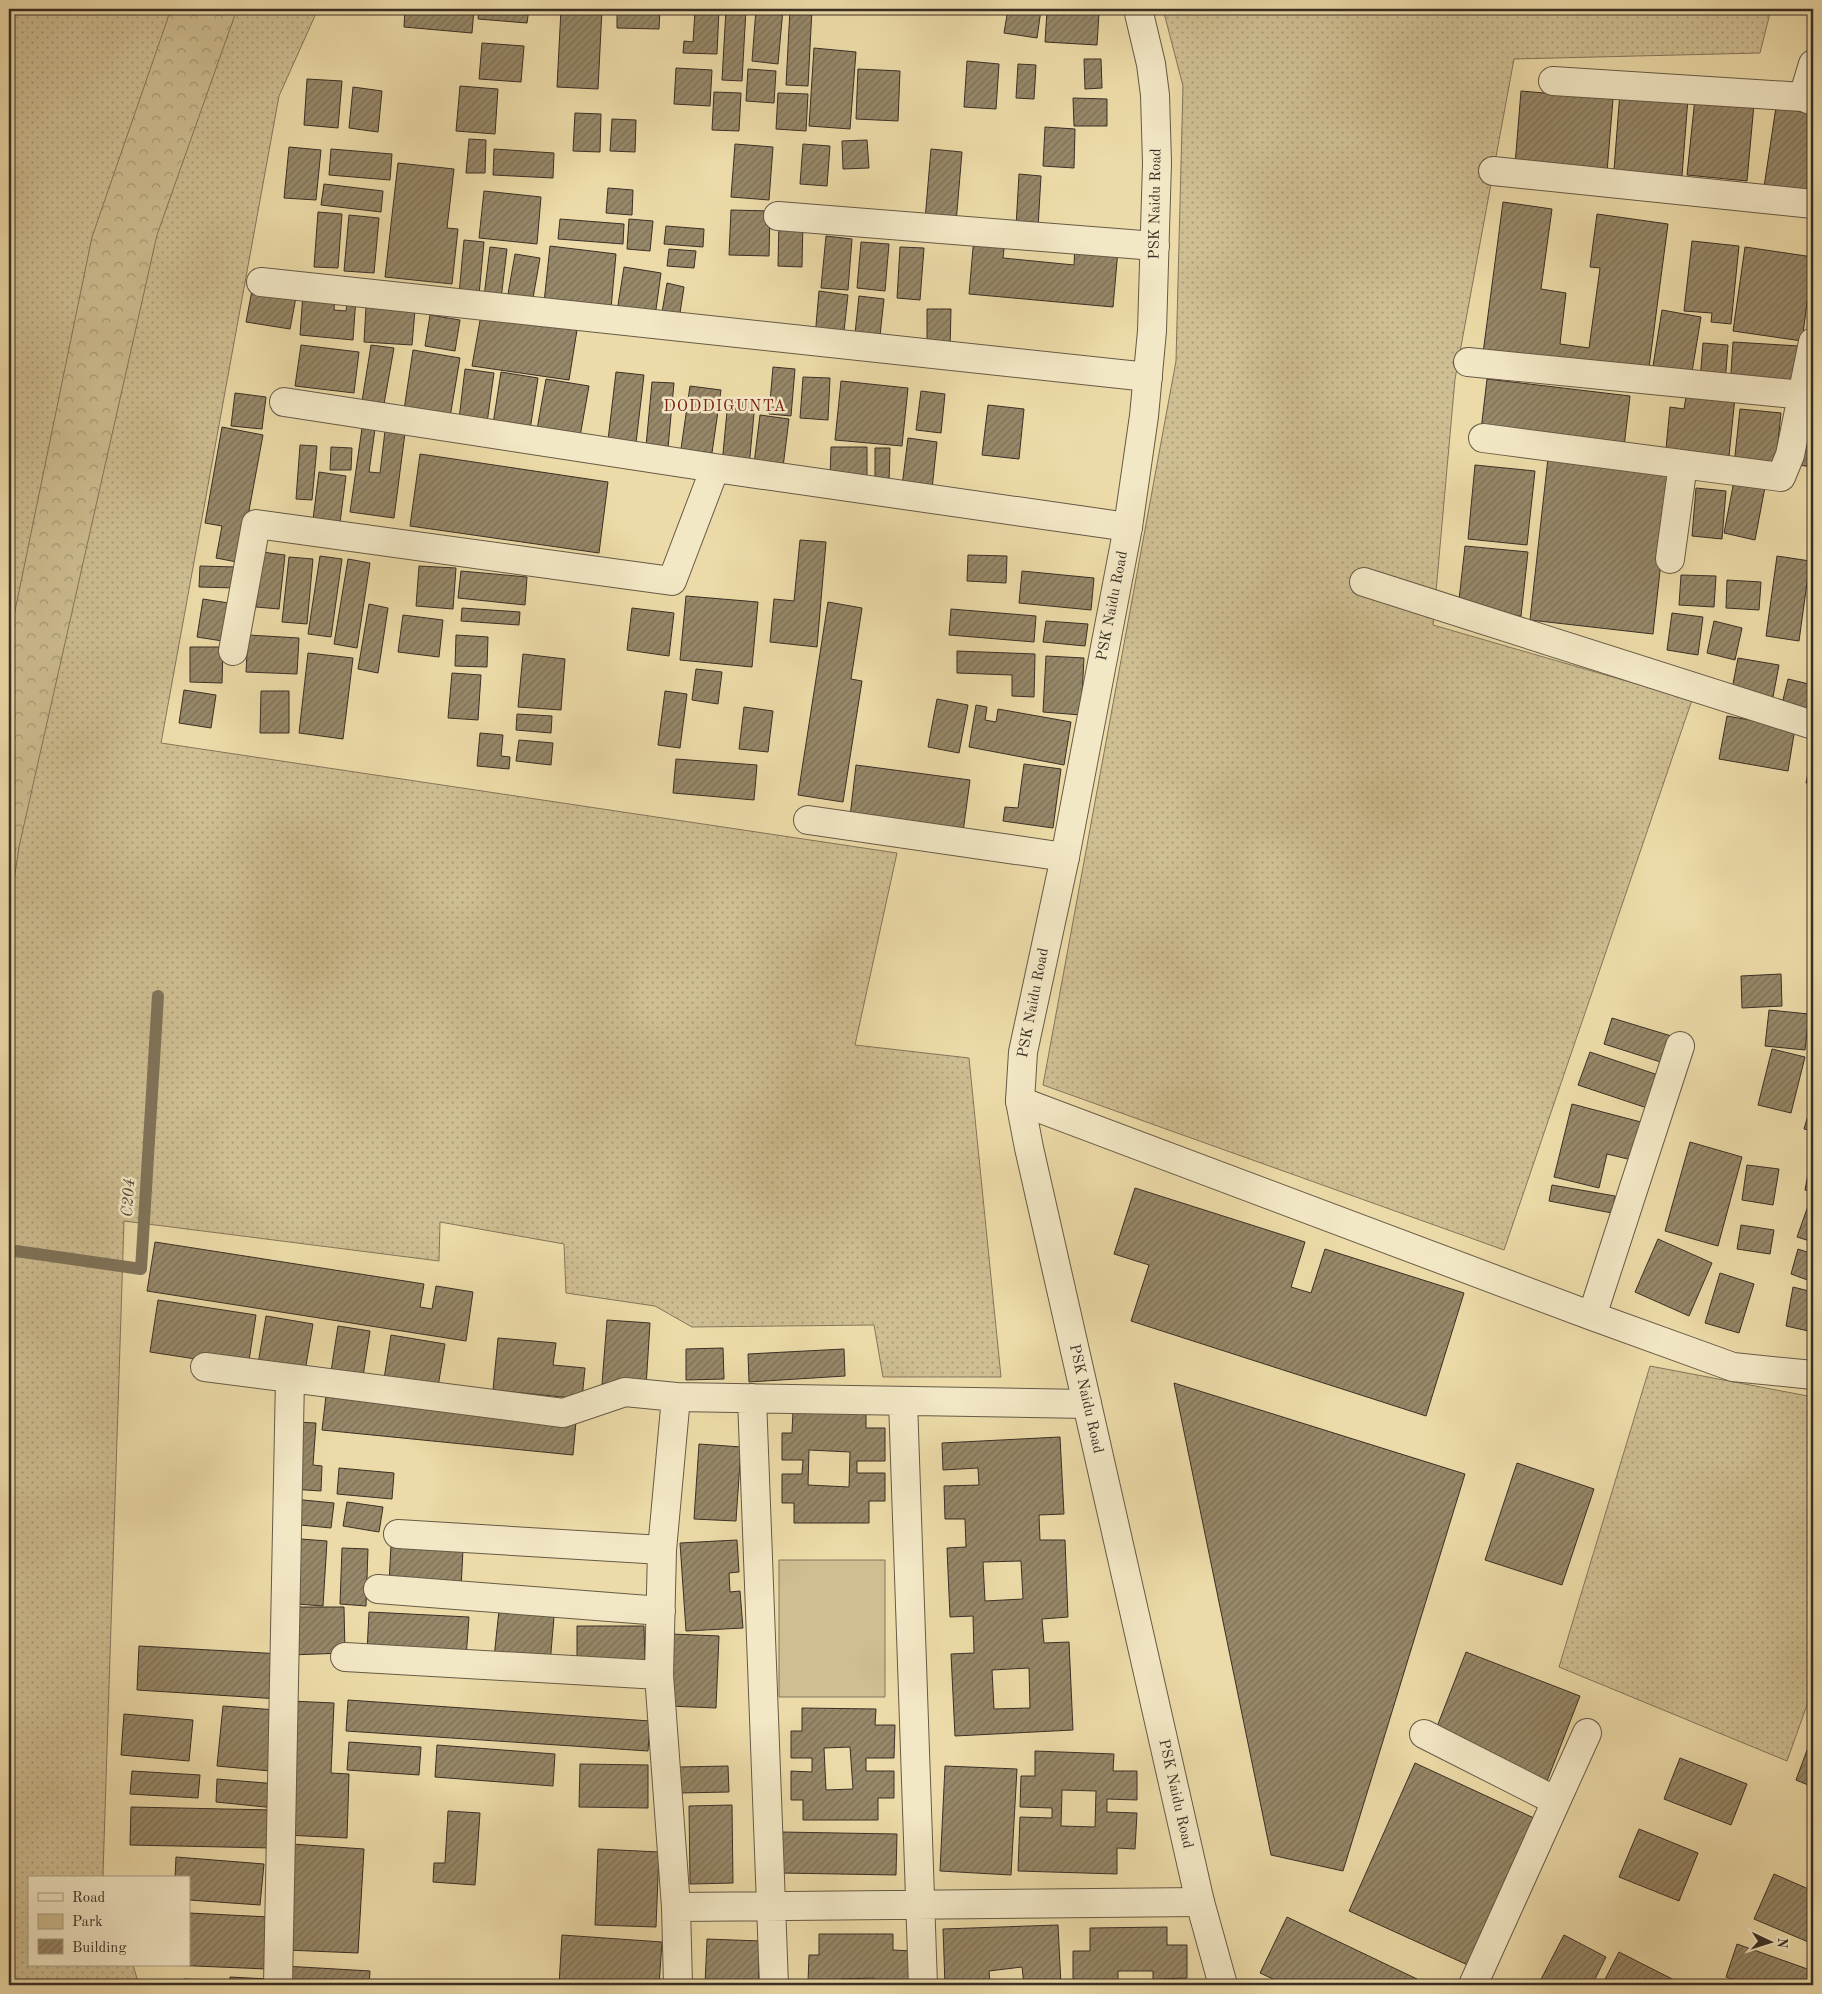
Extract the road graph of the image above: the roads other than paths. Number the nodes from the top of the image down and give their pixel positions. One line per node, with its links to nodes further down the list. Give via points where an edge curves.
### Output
1 (1138, 9): 8 (street, PSK Naidu Road, via 1156,95)
2 (1813, 64): 4 (street)
3 (1553, 81): 4 (street)
4 (1808, 99)
5 (1493, 171): 6 (street)
6 (1813, 204)
7 (778, 216): 8 (street)
8 (1155, 246): 12 (street, PSK Naidu Road)
9 (261, 282): 12 (street)
10 (1813, 342): 13 (street)
11 (1468, 362): 13 (street)
12 (1148, 377): 18 (street, PSK Naidu Road)
13 (1803, 395): 16 (street, via 1790,455 1781,477)
14 (284, 402): 17 (street)
15 (1483, 438): 16 (street)
16 (1683, 464): 19 (street)
17 (715, 468): 18 (street); 21 (street, via 672,581 256,524)
18 (1128, 527): 24 (street, PSK Naidu Road)
19 (1670, 559)
20 (1364, 582): 22 (street)
21 (233, 651)
22 (1813, 726)
23 (808, 820): 24 (street)
24 (1065, 857): 26 (street, PSK Naidu Road, via 1024,1052)
25 (1680, 1046): 27 (street)
26 (1020, 1101): 27 (street); 34 (street, PSK Naidu Road)
27 (1592, 1316): 29 (street, via 1733,1367)
28 (205, 1367): 30 (street)
29 (1813, 1375)
30 (290, 1378): 31 (street, via 563,1413 625,1392); 48 (street)
31 (676, 1397): 32 (street); 36 (street)
32 (752, 1398): 33 (street); 47 (street)
33 (903, 1401): 34 (street); 45 (street)
34 (1087, 1404): 44 (street, PSK Naidu Road)
35 (398, 1534): 36 (street)
36 (662, 1550): 38 (street)
37 (378, 1589): 38 (street)
38 (662, 1610): 40 (street)
39 (345, 1657): 40 (street)
40 (659, 1675): 46 (street)
41 (1587, 1733): 43 (street)
42 (1424, 1734): 43 (street)
43 (1556, 1801): 53 (street)
44 (1200, 1902): 45 (street); 52 (street, PSK Naidu Road)
45 (920, 1906): 47 (street); 51 (street)
46 (676, 1907): 47 (street); 49 (street)
47 (769, 1907): 50 (street)
48 (278, 1985)
49 (678, 1985)
50 (774, 1985)
51 (923, 1985)
52 (1223, 1985)
53 (1473, 1985)

